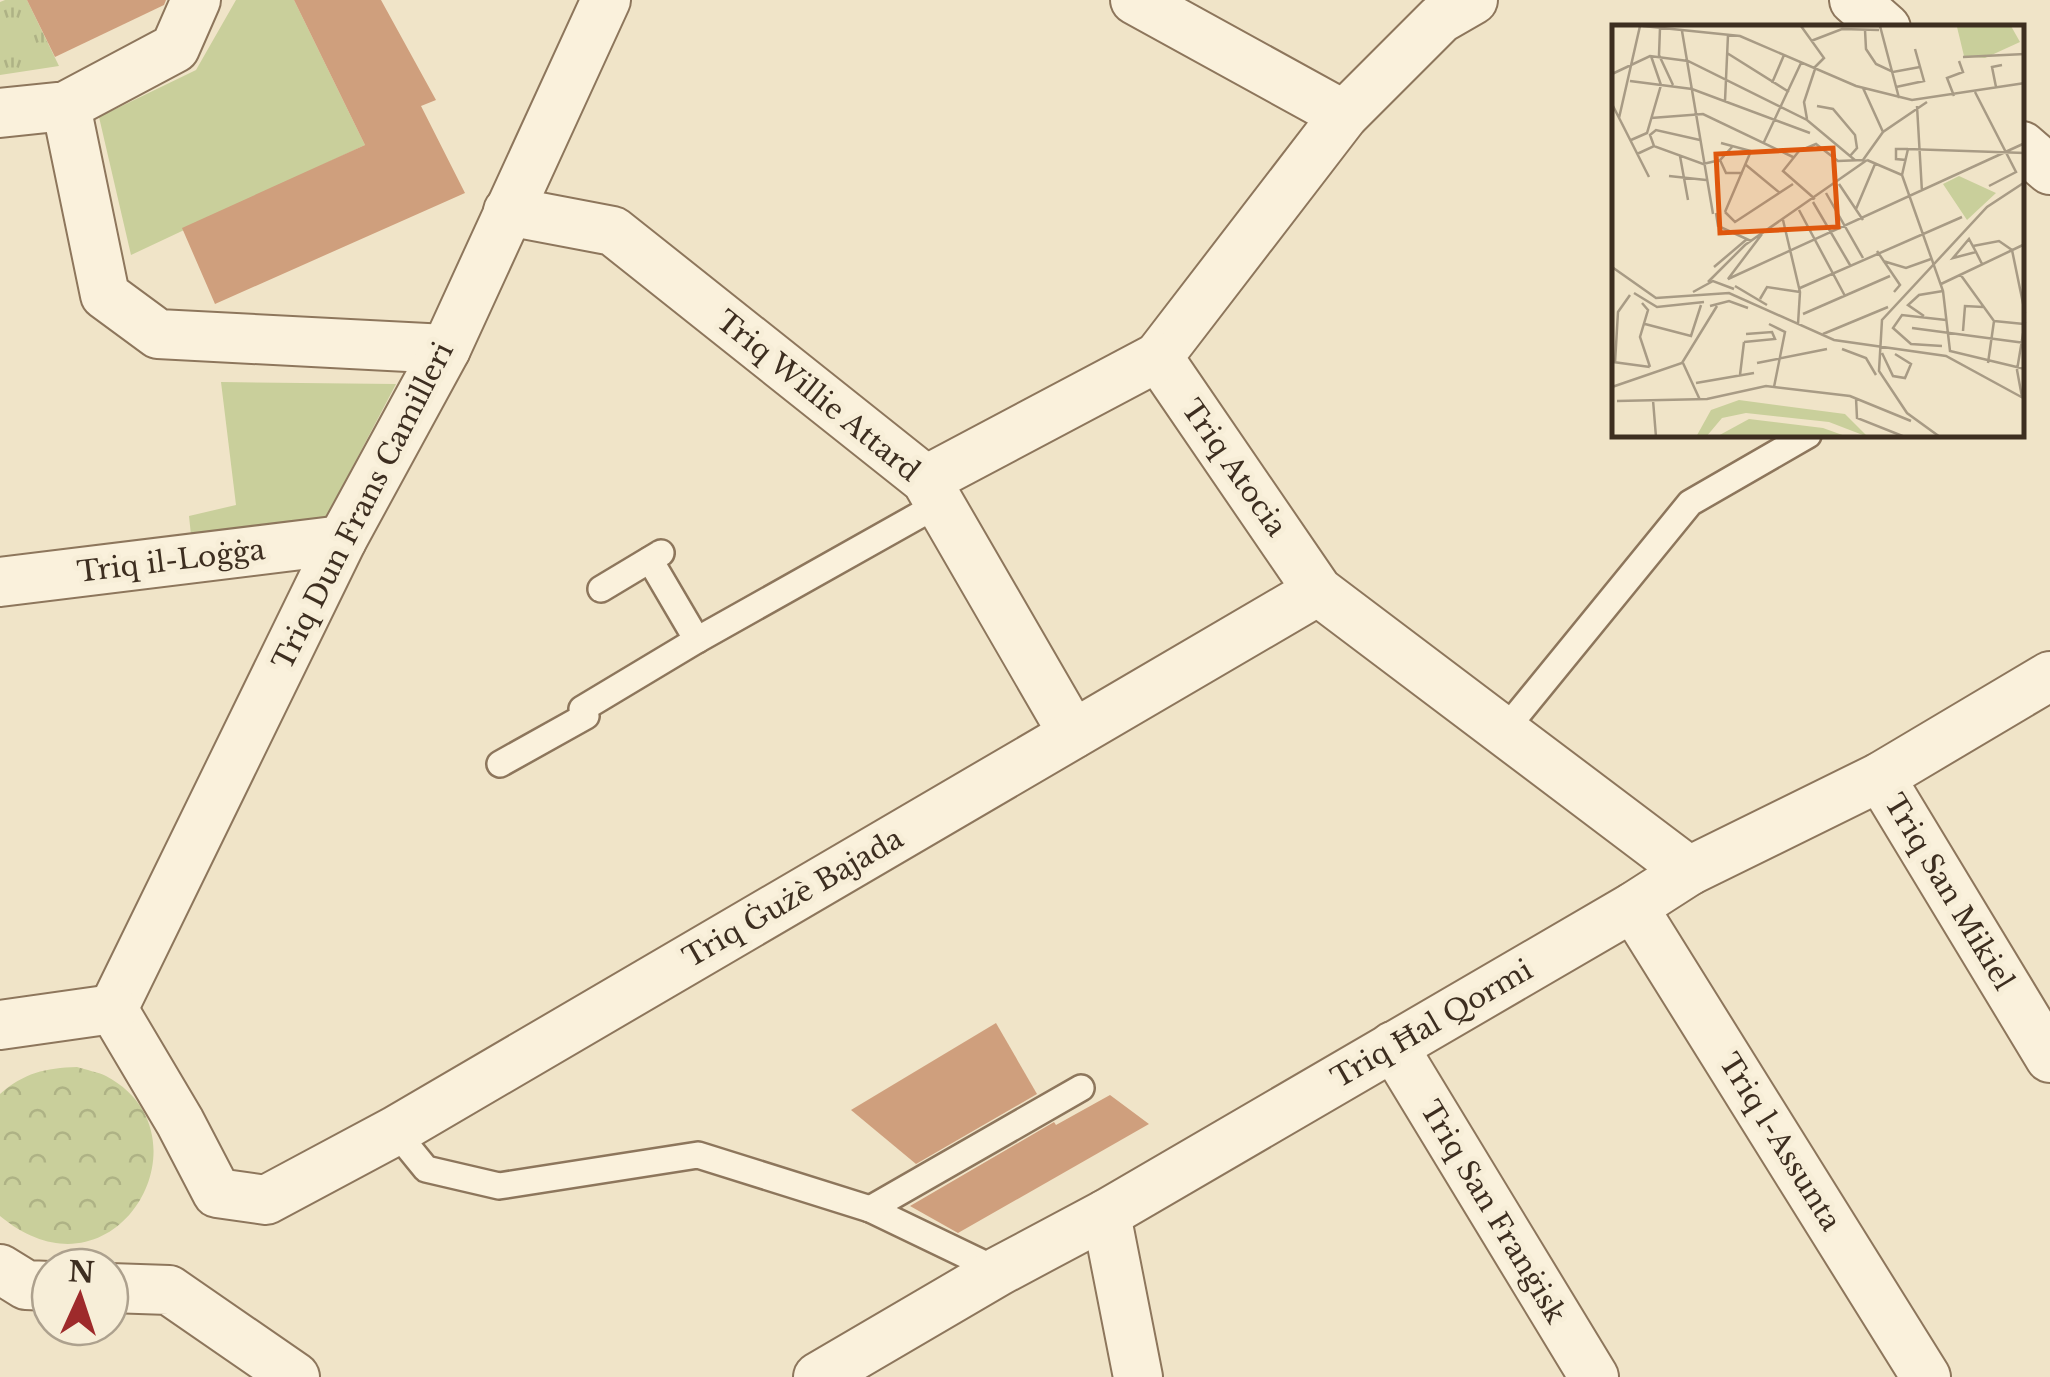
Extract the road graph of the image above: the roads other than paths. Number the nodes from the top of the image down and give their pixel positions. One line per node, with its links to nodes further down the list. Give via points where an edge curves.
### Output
1 (196, 0): 7 (street, via 174,48)
2 (606, 0): 12 (street, Triq Dun Frans Camilleri)
3 (1136, 0): 9 (street)
4 (1473, 0): 9 (street, via 1440,19)
5 (1854, 0): 6 (street)
6 (1883, 25)
7 (66, 106): 8 (street); 13 (street, via 105,295 158,334)
8 (0, 113)
9 (1344, 115): 14 (street)
10 (2025, 149): 11 (street)
11 (2050, 170)
12 (508, 211): 13 (street, Triq Dun Frans Camilleri); 16 (street, Triq Willie Attard, via 613,231)
13 (446, 349): 17 (street, Triq Dun Frans Camilleri)
14 (1158, 357): 16 (street); 20 (street, Triq Atocia)
15 (1803, 438): 23 (lane, via 1690,503)
16 (932, 492): 21 (lane); 24 (street, Triq Willie Attard)
17 (342, 540): 18 (street, Triq il-Loġġa); 29 (street, Triq Dun Frans Camilleri)
18 (0, 582)
19 (601, 589): 21 (lane, via 657,555)
20 (1318, 591): 23 (street, Triq Atocia); 24 (street, Triq Ġużè Bajada)
21 (697, 640): 25 (lane, via 582,708 586,716)
22 (2050, 676): 26 (street, Triq Ħal Qormi)
23 (1504, 731): 27 (street, Triq Atocia)
24 (1073, 734): 34 (street, Triq Ġużè Bajada)
25 (500, 764)
26 (1880, 776): 27 (street, Triq Ħal Qormi); 32 (street, Triq San Mikiel)
27 (1688, 871): 28 (street, Triq Ħal Qormi)
28 (1634, 906): 31 (street, Triq Ħal Qormi); 45 (street, Triq l-Assunta)
29 (112, 1009): 30 (street); 34 (street, Triq Ġużè Bajada, via 217,1193 266,1200)
30 (0, 1024)
31 (1393, 1046): 36 (street, Triq Ħal Qormi); 44 (street, Triq San Franġisk)
32 (2050, 1058)
33 (1081, 1088): 35 (lane)
34 (395, 1132): 35 (lane, via 426,1169 499,1186 698,1155)
35 (870, 1209): 38 (lane)
36 (1106, 1214): 38 (street, Triq Ħal Qormi); 43 (street)
37 (0, 1269): 39 (street)
38 (998, 1271): 42 (street, Triq Ħal Qormi)
39 (30, 1285)
40 (130, 1289): 41 (street, via 168,1290)
41 (295, 1377)
42 (818, 1377)
43 (1138, 1377)
44 (1594, 1377)
45 (1926, 1377)

